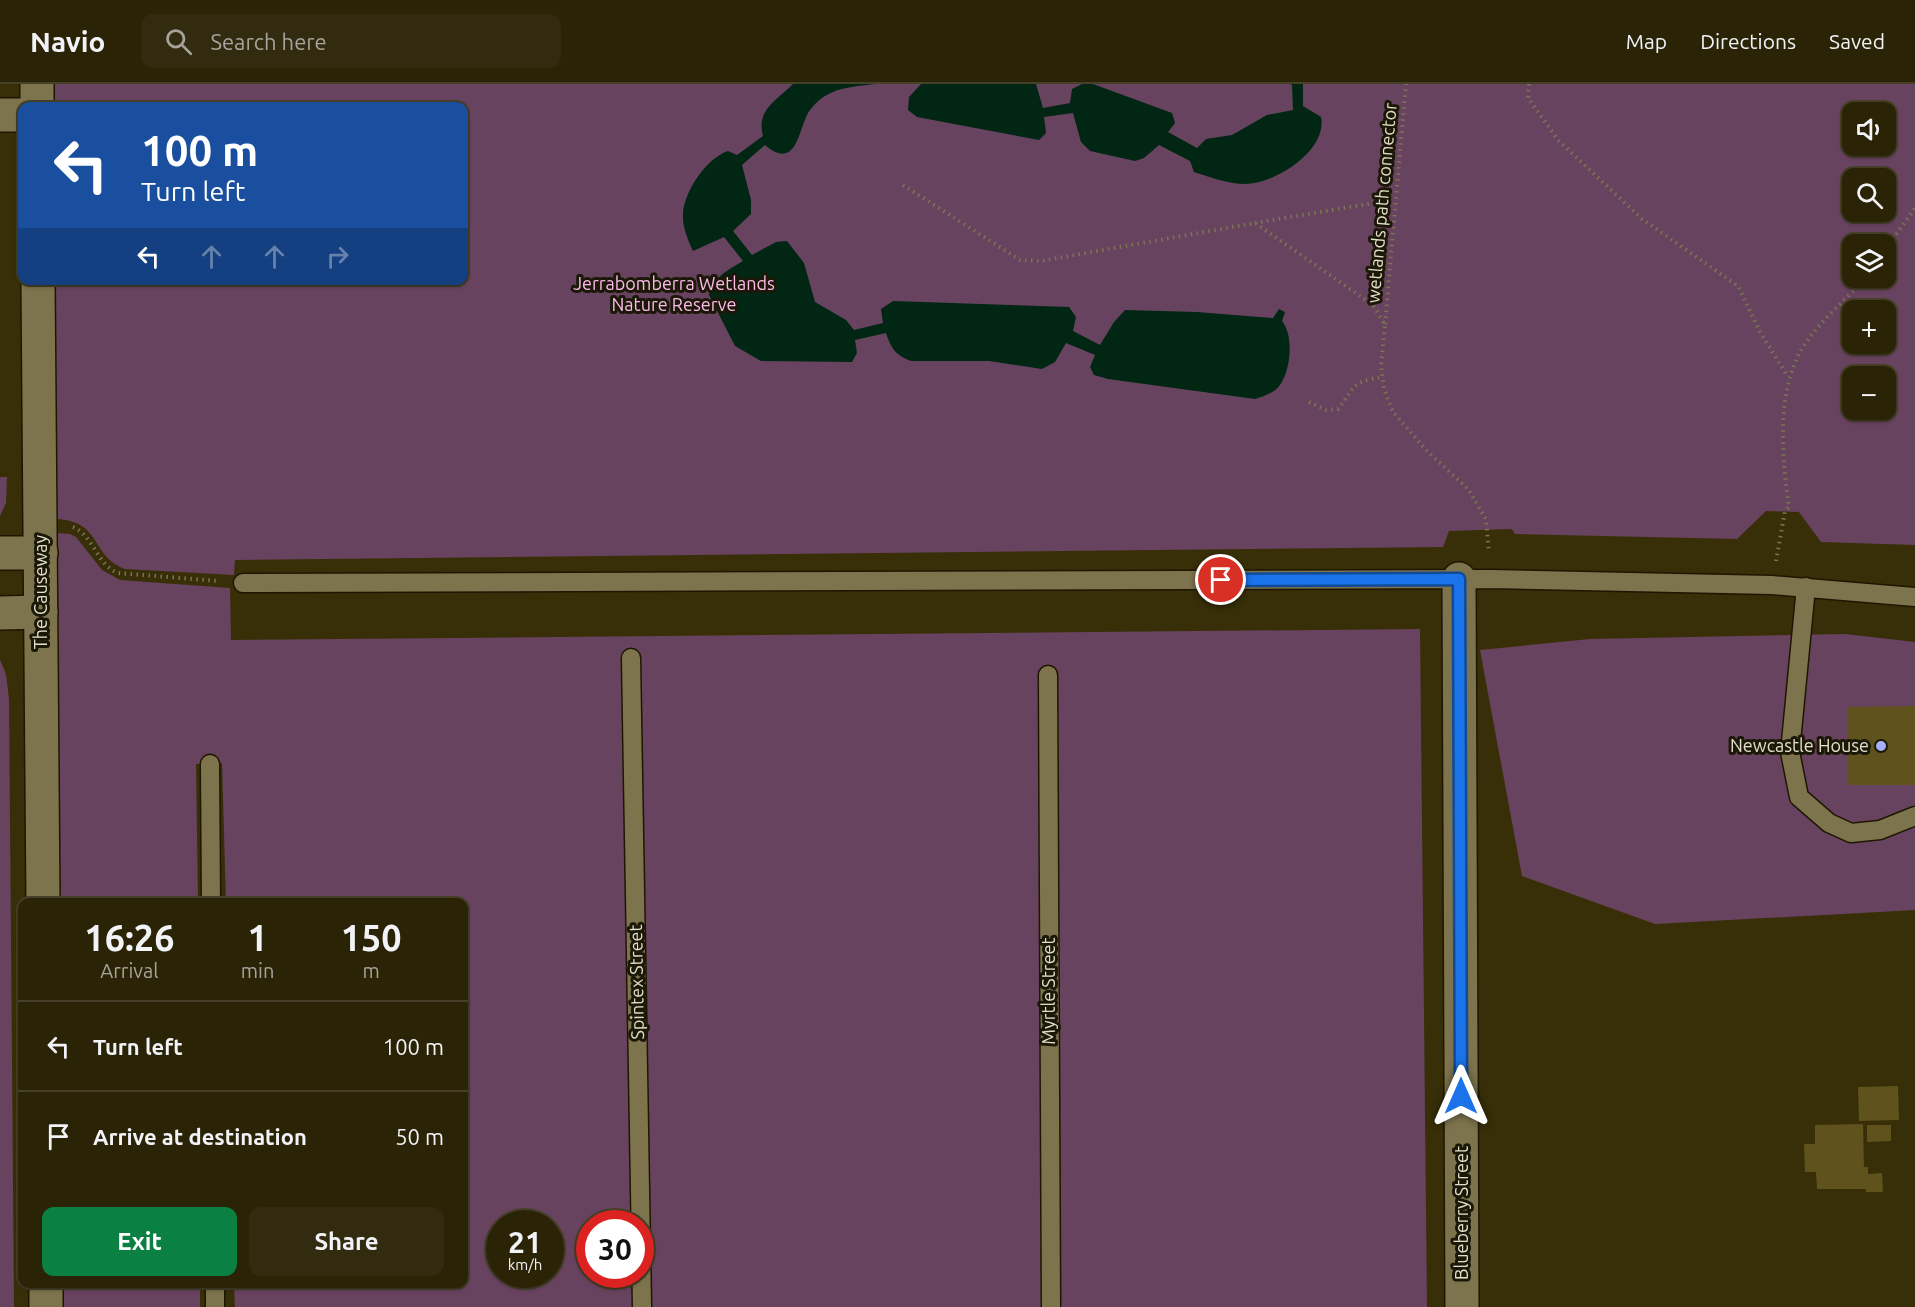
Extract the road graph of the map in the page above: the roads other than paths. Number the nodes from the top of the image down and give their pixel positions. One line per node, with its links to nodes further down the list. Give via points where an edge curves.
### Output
1 (36, 84): 2 (street)
2 (37, 102)
3 (0, 115): 4 (street)
4 (18, 115)
5 (38, 285): 7 (street, The Causeway)
6 (0, 553): 7 (street)
7 (41, 553): 12 (street, The Causeway)
8 (1475, 579): 9 (lane); 10 (lane); 26 (street, Blueberry Street)
9 (243, 583)
10 (1806, 587): 11 (lane); 17 (lane, via 1790,752 1799,797 1829,822 1851,833 1880,830)
11 (1915, 597)
12 (41, 612): 13 (street); 18 (street, The Causeway)
13 (0, 613)
14 (631, 658): 24 (lane, Spintex Street)
15 (1048, 675): 25 (lane, Myrtle Street)
16 (210, 764): 19 (lane)
17 (1915, 816)
18 (43, 898)
19 (211, 898)
20 (46, 1288): 22 (street)
21 (215, 1288): 23 (lane)
22 (46, 1307)
23 (215, 1307)
24 (642, 1307)
25 (1051, 1307)
26 (1462, 1307)

